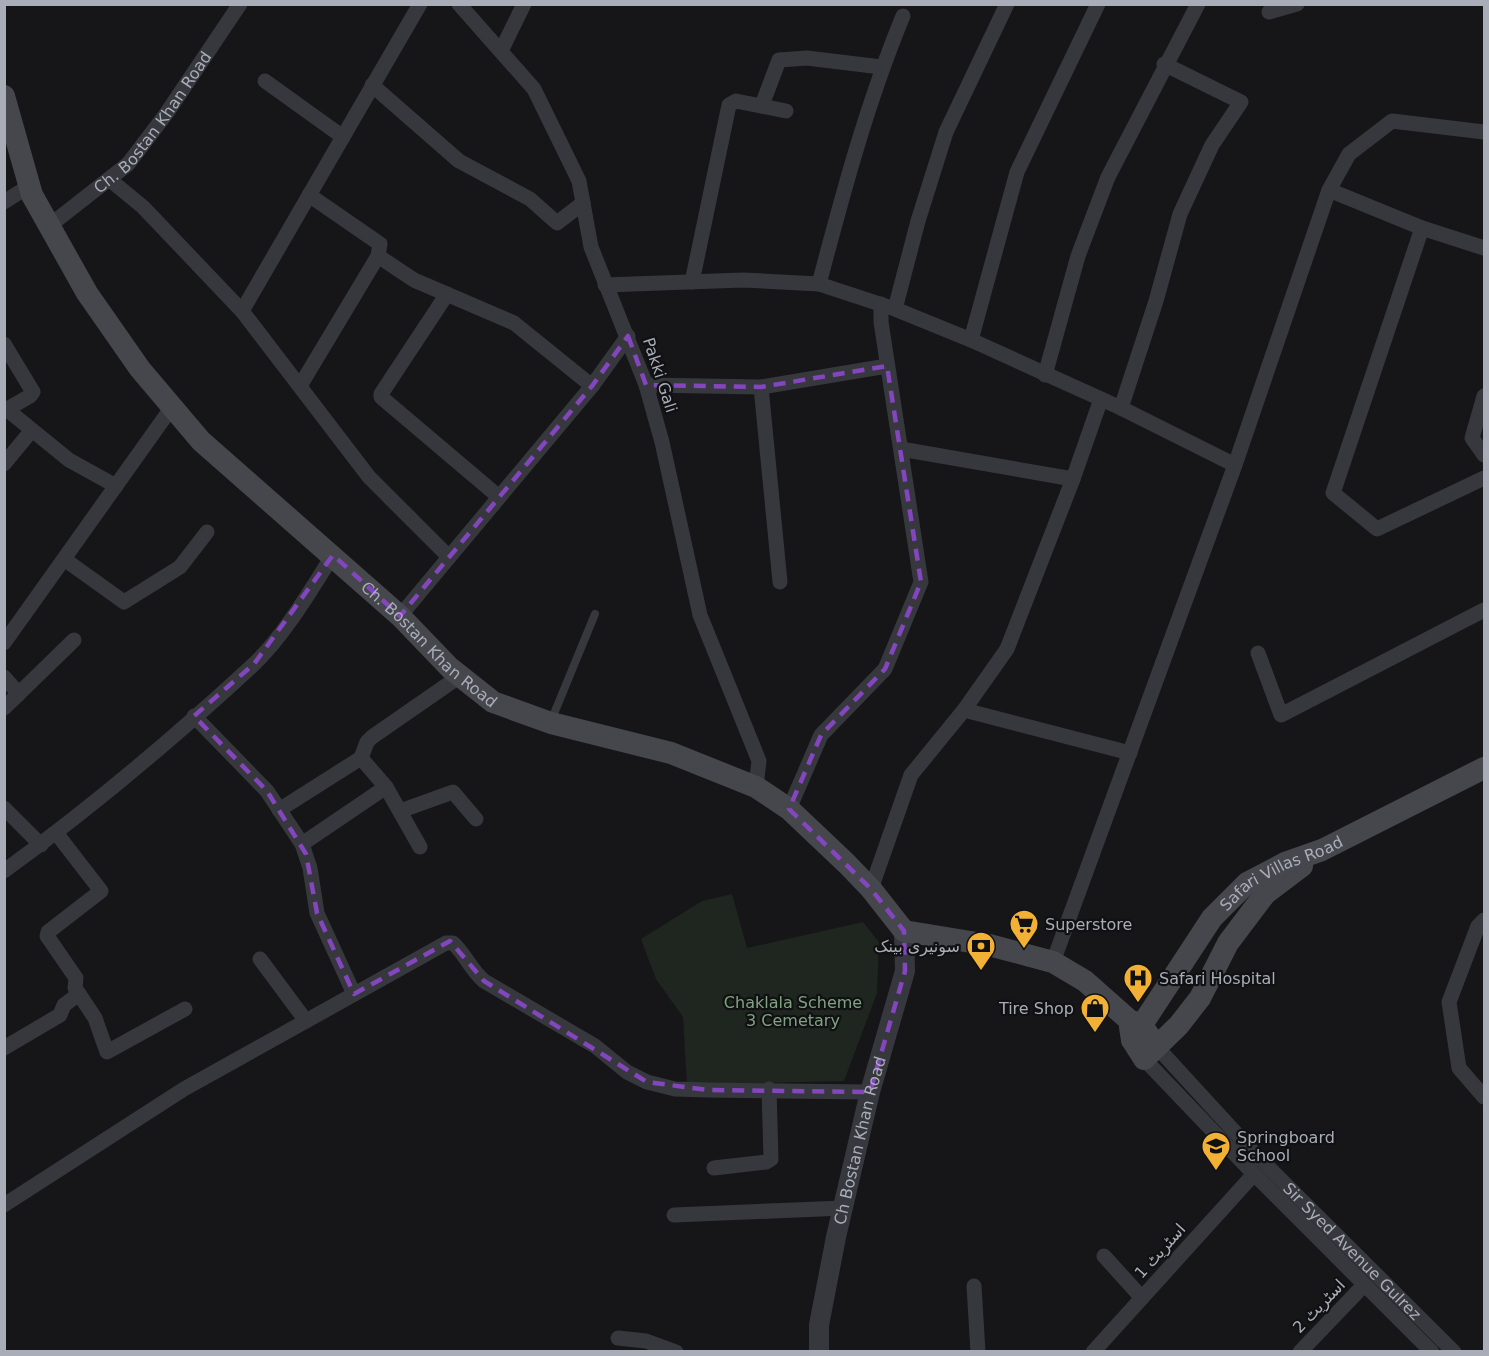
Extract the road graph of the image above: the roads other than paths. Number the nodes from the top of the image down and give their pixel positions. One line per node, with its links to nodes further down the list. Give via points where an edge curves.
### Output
1 (240, 4): 21 (street, Ch. Bostan Khan Road, via 166,114 128,164)
2 (420, 4): 15 (street)
3 (459, 4): 11 (street, Pakki Gali)
4 (524, 4): 11 (street)
5 (1007, 4): 35 (street, via 946,132)
6 (1098, 4): 38 (street, via 1017,172)
7 (1197, 4): 12 (street)
8 (1297, 4): 9 (street)
9 (1269, 12)
10 (903, 16): 13 (street)
11 (501, 51): 26 (street, Pakki Gali, via 534,88 579,181)
12 (1164, 64): 41 (street, via 1104,187 1078,256); 49 (street, via 1241,102 1212,145 1180,214)
13 (882, 67): 17 (street, via 807,58 779,60); 32 (street)
14 (265, 81): 20 (street)
15 (372, 85): 20 (street); 26 (street, via 459,162 530,199 556,223)
16 (4, 96): 22 (main road, Ch. Bostan Khan Road)
17 (762, 105): 18 (street); 31 (street, via 736,101 729,105)
18 (786, 111)
19 (1485, 132): 23 (street, via 1392,121 1349,154)
20 (343, 136): 24 (street)
21 (109, 179): 27 (street, Ch. Bostan Khan Road); 36 (street, via 143,207)
22 (29, 186): 25 (street); 27 (main road, Ch. Bostan Khan Road)
23 (1329, 190): 28 (street); 54 (street)
24 (309, 195): 30 (street, via 380,244); 36 (street)
25 (4, 202)
26 (583, 203): 33 (street, Pakki Gali, via 591,247)
27 (49, 226): 48 (main road, Ch. Bostan Khan Road, via 87,293)
28 (1422, 228): 29 (street); 55 (street, via 1333,493 1377,530)
29 (1485, 248)
30 (378, 256): 34 (street, via 414,280); 43 (street)
31 (692, 282): 32 (street); 33 (street)
32 (819, 284): 35 (street)
33 (605, 285): 37 (street, Pakki Gali)
34 (447, 294): 44 (street, via 514,323); 58 (street, via 381,398)
35 (888, 307): 38 (street); 40 (street, via 881,322)
36 (242, 311): 43 (street)
37 (628, 336): 42 (street, Pakki Gali); 44 (street)
38 (971, 340): 41 (street)
39 (4, 344): 50 (street, via 33,392 9,408)
40 (887, 366): 45 (street); 51 (street)
41 (1046, 375): 47 (street)
42 (646, 385): 45 (street); 81 (street, Pakki Gali, via 700,615 759,761)
43 (300, 386): 61 (street, via 369,477)
44 (592, 386): 58 (street)
45 (761, 387): 63 (street)
46 (1485, 396): 52 (street, via 1472,438)
47 (1101, 399): 49 (street); 56 (street)
48 (172, 407): 57 (street); 60 (main road, Ch. Bostan Khan Road, via 201,441)
49 (1121, 408): 54 (street)
50 (32, 430): 53 (street); 57 (street, via 69,460)
51 (901, 449): 56 (street); 83 (street, via 921,582 885,669 821,735)
52 (1485, 455)
53 (4, 464)
54 (1235, 465): 77 (street)
55 (1485, 478)
56 (1073, 479): 74 (street, via 1007,649)
57 (116, 486): 62 (street)
58 (499, 497): 61 (street)
59 (207, 532): 62 (street, via 180,567 124,602)
60 (333, 555): 66 (main road, Ch. Bostan Khan Road); 75 (street, via 302,604 254,664)
61 (449, 557): 66 (street)
62 (64, 559): 68 (street)
63 (780, 582)
64 (1485, 610): 69 (street, via 1281,715)
65 (594, 614): 76 (lane)
66 (400, 616): 71 (main road, Ch. Bostan Khan Road)
67 (74, 640): 72 (street)
68 (4, 643)
69 (1258, 653)
70 (4, 676): 72 (street)
71 (460, 676): 76 (main road, Ch. Bostan Khan Road, via 493,702); 78 (street, via 372,737)
72 (20, 694): 73 (street)
73 (4, 708)
74 (964, 710): 77 (street); 93 (street, via 911,775)
75 (194, 716): 84 (street, via 267,791); 87 (street)
76 (550, 723): 81 (main road, Ch. Bostan Khan Road, via 671,753)
77 (1130, 753): 97 (street)
78 (361, 758): 80 (street); 84 (street)
79 (1485, 768): 91 (main road, Safari Villas Road)
80 (386, 787): 85 (street); 88 (street)
81 (756, 787): 83 (main road, Ch. Bostan Khan Road)
82 (4, 808): 89 (street)
83 (789, 809): 93 (main road, Ch. Bostan Khan Road)
84 (279, 810): 88 (street)
85 (400, 811): 86 (street, via 453,792); 90 (street)
86 (476, 819)
87 (57, 834): 89 (street); 98 (street, via 101,891 47,936 76,978 74,984)
88 (302, 844): 99 (street, via 317,913)
89 (41, 845): 92 (street)
90 (420, 847)
91 (1322, 850): 102 (main road, via 1265,894 1228,943 1200,998 1179,1024); 102 (main road, Safari Villas Road, via 1285,862 1247,884 1212,918)
92 (4, 871)
93 (871, 889): 95 (main road, Ch. Bostan Khan Road)
94 (1485, 920): 106 (street, via 1478,926 1449,1002 1459,1068)
95 (904, 931): 97 (main road, Sir Syed Avenue Gulrez, via 989,945); 105 (street, Ch Bostan Khan Road, via 905,972)
96 (261, 959): 101 (street)
97 (1053, 962): 102 (main road, Sir Syed Avenue Gulrez, via 1084,981)
98 (79, 994): 100 (street, via 95,1018 107,1052); 103 (street, via 64,1005 60,1016)
99 (354, 994): 101 (street); 104 (street, via 446,943 453,943 484,981 595,1046 627,1072 647,1082 675,1089)
100 (185, 1009)
101 (306, 1021): 109 (street, via 184,1089)
102 (1141, 1038): 108 (street, Sir Syed Avenue Gulrez); 123 (street, Sir Syed Avenue Gulrez)
103 (4, 1048)
104 (769, 1089): 105 (street); 107 (street, via 771,1159)
105 (870, 1092): 110 (street, Ch Bostan Khan Road)
106 (1485, 1097)
107 (714, 1168)
108 (1254, 1174): 113 (street, Sir Syed Avenue Gulrez); 115 (street, اسٹریٹ 1)
109 (4, 1205)
110 (844, 1208): 111 (street); 118 (street, Ch Bostan Khan Road, via 819,1325)
111 (674, 1215)
112 (1104, 1256): 115 (street)
113 (1364, 1285): 121 (street, اسٹریٹ 2); 122 (street, Sir Syed Avenue Gulrez)
114 (974, 1286): 119 (street)
115 (1142, 1298): 120 (street, اسٹریٹ 1)
116 (618, 1338): 117 (street, via 646,1341)
117 (676, 1352)
118 (819, 1352)
119 (978, 1352)
120 (1093, 1352)
121 (1300, 1352)
122 (1432, 1352)
123 (1454, 1352)

